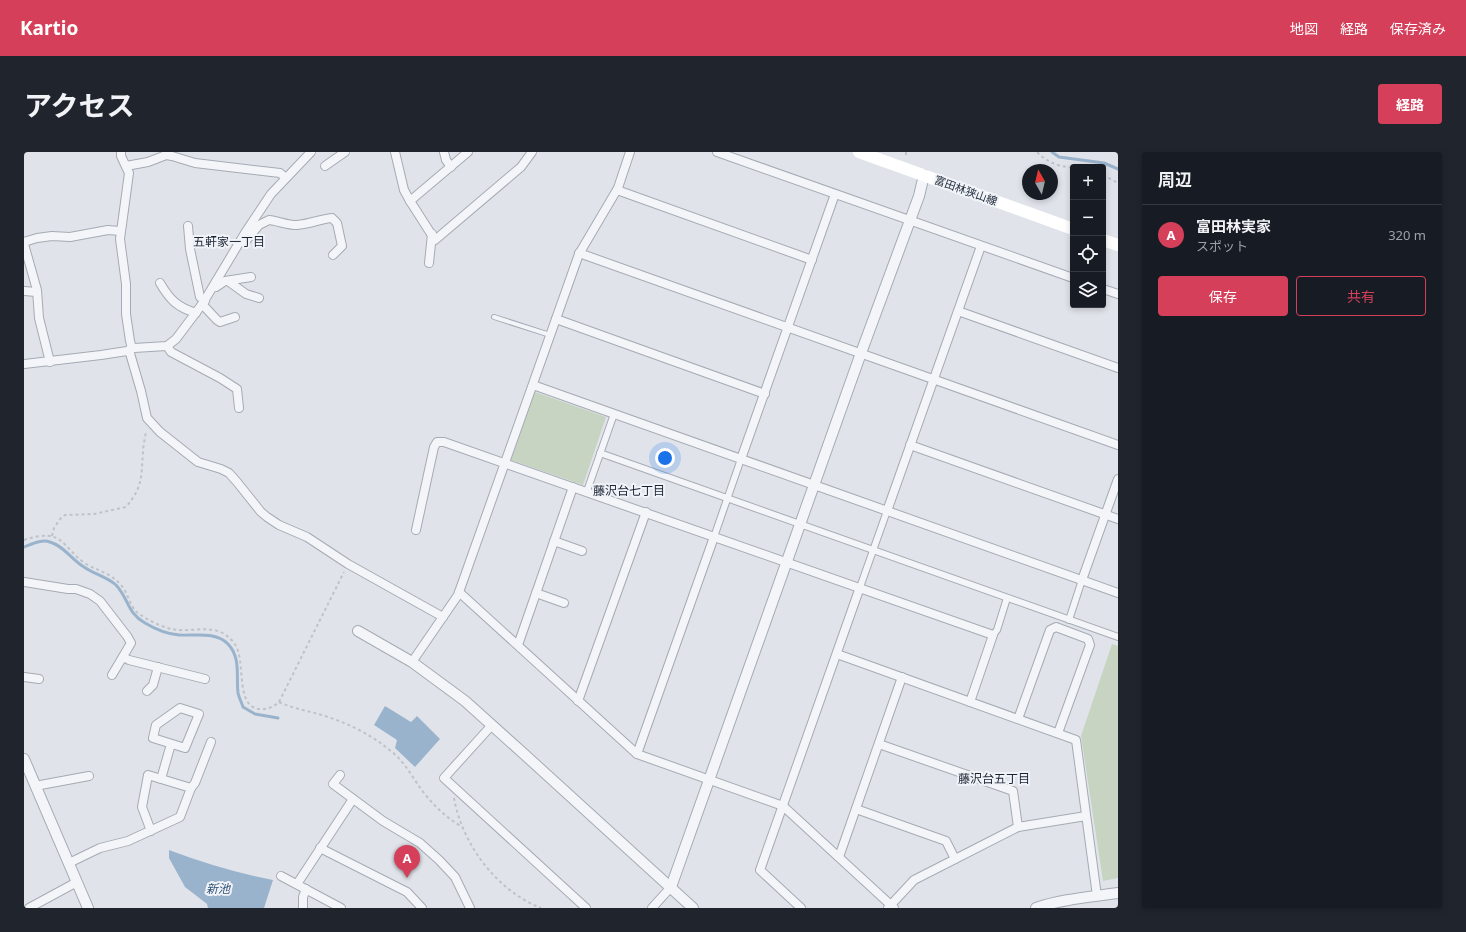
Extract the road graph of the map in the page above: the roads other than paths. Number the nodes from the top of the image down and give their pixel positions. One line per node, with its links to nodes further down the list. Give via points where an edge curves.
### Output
1 (121, 152): 11 (street)
2 (311, 152): 15 (street)
3 (344, 152): 12 (street)
4 (395, 152): 18 (street, via 404,190)
5 (444, 152): 13 (street)
6 (468, 152): 13 (street)
7 (532, 152): 23 (street, via 521,167 435,240)
8 (630, 152): 16 (street)
9 (717, 152): 17 (street)
10 (859, 152): 14 (main road, 富田林狭山線)
11 (126, 166): 15 (street, via 166,155 196,163 280,173); 22 (street, via 129,179)
12 (325, 166)
13 (451, 167): 18 (street)
14 (924, 175): 19 (street); 21 (main road, 富田林狭山線)
15 (286, 178): 25 (street, via 271,194)
16 (617, 190): 29 (street); 31 (street)
17 (835, 194): 19 (street); 31 (street)
18 (410, 201): 23 (street)
19 (910, 220): 28 (street); 53 (street)
20 (188, 226): 43 (street, via 190,249)
21 (1070, 228)
22 (120, 231): 26 (street, via 108,230 70,238 52,236); 52 (street)
23 (432, 234): 32 (street)
24 (1106, 241): 27 (main road)
25 (240, 242): 30 (street, via 243,244 259,225 269,220 297,225 332,218 337,223 342,246); 37 (street)
26 (24, 243): 40 (street)
27 (1118, 245)
28 (981, 246): 34 (street); 44 (street)
29 (579, 253): 48 (street); 49 (street)
30 (333, 255)
31 (812, 260): 49 (street)
32 (429, 263)
33 (251, 277): 35 (street)
34 (1070, 277)
35 (228, 281): 37 (street); 42 (street, via 246,294)
36 (160, 283): 45 (street, via 173,302 182,309)
37 (213, 287): 43 (street)
38 (1106, 290): 41 (street)
39 (24, 291): 40 (street)
40 (36, 292): 54 (street, via 39,318)
41 (1118, 294)
42 (259, 298)
43 (203, 302): 45 (street); 46 (street, via 220,322)
44 (958, 311): 56 (street); 57 (street)
45 (196, 313): 51 (street, via 176,339)
46 (235, 317)
47 (494, 317): 50 (lane)
48 (556, 320): 50 (street); 59 (street)
49 (788, 328): 53 (street); 59 (street)
50 (550, 335): 58 (street)
51 (167, 346): 52 (street); 60 (street, via 171,352 237,389)
52 (131, 349): 54 (street, via 101,356); 91 (street, via 148,418 160,432 198,462 229,473 261,512 279,525 307,537 348,564)
53 (861, 353): 57 (street); 68 (street)
54 (50, 362): 55 (street)
55 (24, 364)
56 (1118, 368)
57 (934, 379): 62 (street); 63 (street)
58 (532, 385): 61 (street); 66 (street)
59 (765, 394): 65 (street)
60 (239, 408)
61 (614, 414): 64 (street); 65 (street)
62 (910, 445): 72 (street); 74 (street)
63 (1118, 445)
64 (600, 453): 70 (street); 71 (street)
65 (742, 459): 68 (street); 71 (street)
66 (505, 463): 69 (street); 77 (street, via 444,442 437,442); 86 (street)
67 (1118, 479): 74 (street)
68 (814, 485): 72 (street); 76 (street)
69 (573, 487): 70 (street); 79 (street)
70 (587, 491): 73 (street)
71 (728, 498): 76 (street); 78 (street)
72 (887, 511): 80 (street); 83 (street)
73 (646, 512): 78 (street); 107 (street)
74 (1106, 515): 75 (street); 83 (street)
75 (1118, 519)
76 (800, 524): 80 (street); 82 (street)
77 (416, 530)
78 (714, 536): 82 (street); 115 (street)
79 (554, 541): 81 (street); 87 (street)
80 (874, 550): 85 (street); 89 (street)
81 (582, 551)
82 (787, 562): 85 (street); 120 (street)
83 (1082, 580): 88 (street); 92 (street)
84 (24, 582): 98 (street, via 76,589 100,601 130,640 130,646)
85 (859, 590): 94 (street); 97 (street)
86 (459, 592): 91 (street); 96 (street)
87 (536, 593): 90 (street); 96 (street)
88 (1118, 593)
89 (1007, 598): 92 (street); 94 (street)
90 (564, 603)
91 (443, 617): 99 (street)
92 (1068, 620): 95 (street)
93 (358, 631): 99 (street)
94 (993, 635): 108 (street)
95 (1118, 637)
96 (518, 645): 107 (street)
97 (837, 654): 103 (street); 124 (street)
98 (123, 657): 100 (street); 101 (street)
99 (412, 662): 110 (street)
100 (158, 667): 104 (street); 106 (street, via 153,685)
101 (112, 674)
102 (24, 677): 105 (street)
103 (902, 677): 108 (street); 114 (street)
104 (205, 679)
105 (39, 680)
106 (147, 691)
107 (578, 701): 115 (street)
108 (970, 702): 109 (street)
109 (1018, 719): 111 (street); 111 (street, via 1050,630 1056,627 1088,638 1090,645)
110 (492, 725): 136 (street); 147 (street, via 444,778)
111 (1058, 733): 126 (street, via 1076,740)
112 (212, 742): 122 (street)
113 (172, 744): 113 (street, via 185,748 199,714 180,708 156,725 153,738); 119 (street)
114 (879, 744): 125 (street); 127 (street, via 1013,791)
115 (637, 754): 120 (street)
116 (24, 759): 121 (street)
117 (340, 775): 123 (street, via 333,784)
118 (89, 776): 121 (street)
119 (161, 779): 122 (street); 128 (street, via 148,775 142,808)
120 (710, 780): 124 (street); 136 (street)
121 (35, 786): 132 (street)
122 (191, 788): 128 (street, via 180,817)
123 (353, 799): 129 (street); 146 (street, via 383,821 416,840 439,860 455,877)
124 (783, 806): 130 (street); 150 (street, via 760,870)
125 (856, 809): 130 (street); 131 (street, via 946,841)
126 (1086, 816): 127 (street); 139 (street)
127 (1018, 827): 131 (street)
128 (151, 831): 132 (street, via 128,841 100,848)
129 (320, 848): 135 (street); 145 (street, via 407,892)
130 (839, 857): 140 (street)
131 (955, 859): 140 (street, via 914,880)
132 (69, 863): 134 (street)
133 (281, 876): 135 (street)
134 (77, 882): 141 (street); 142 (street)
135 (296, 884): 137 (street)
136 (671, 887): 148 (street); 149 (street)
137 (306, 889): 143 (street); 144 (street)
138 (1118, 893): 139 (street)
139 (1097, 896): 151 (street)
140 (891, 907)
141 (29, 908)
142 (88, 908)
143 (303, 908)
144 (340, 908)
145 (422, 908)
146 (470, 908)
147 (586, 908)
148 (652, 908)
149 (693, 908)
150 (801, 908)
151 (1036, 908)

